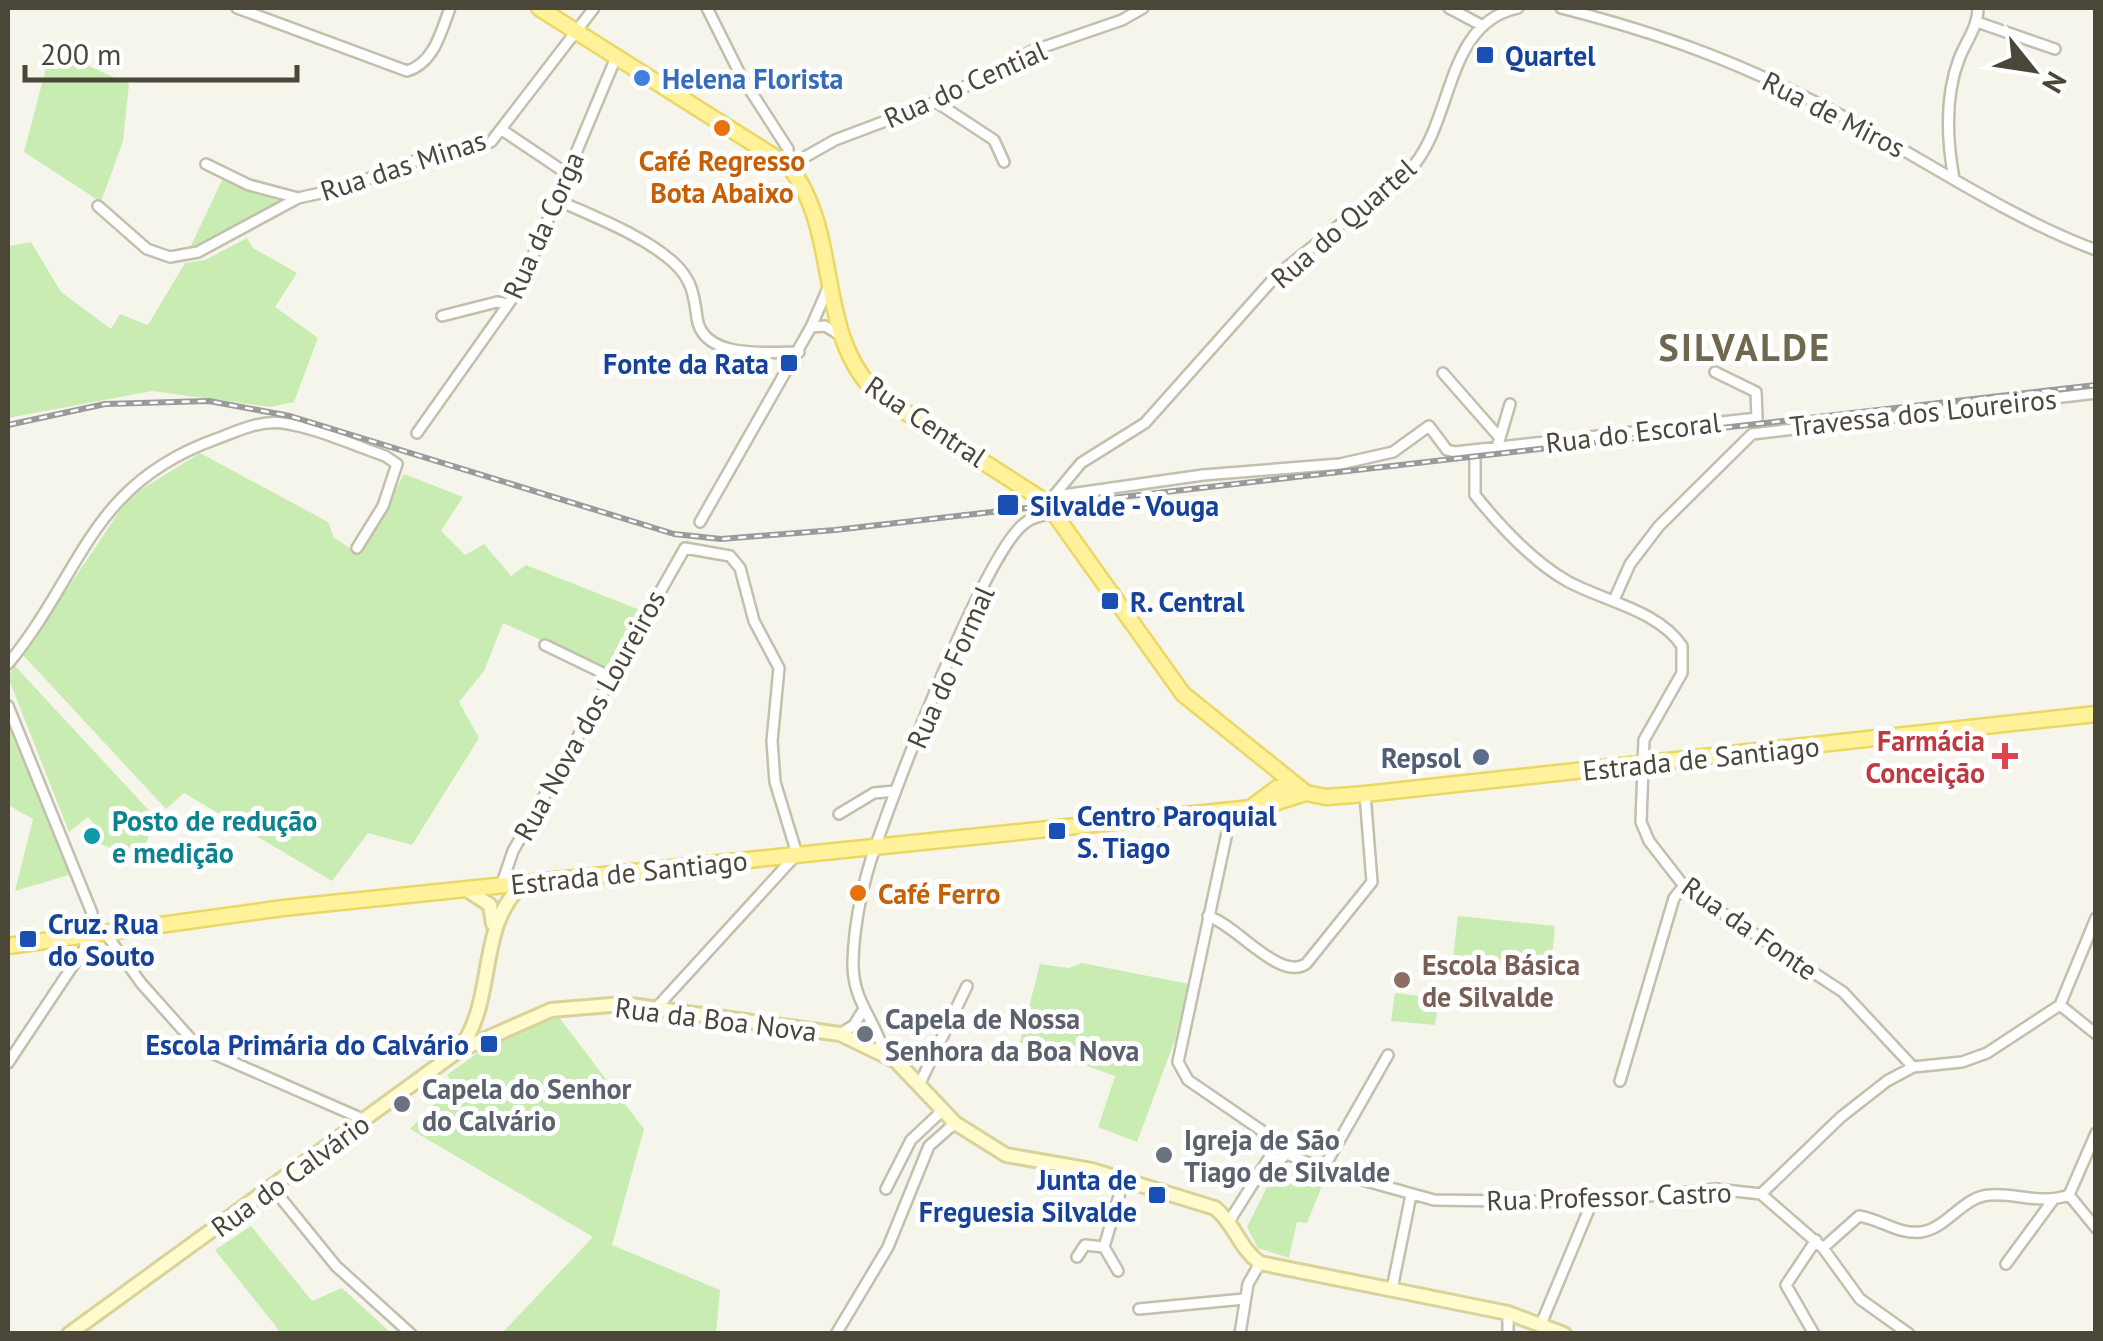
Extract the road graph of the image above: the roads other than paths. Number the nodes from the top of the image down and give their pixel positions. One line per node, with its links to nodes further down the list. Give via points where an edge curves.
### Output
1 (237, 8): 2 (street, via 407,71 430,54)
2 (450, 8)
3 (539, 8): 13 (main road, Rua Central)
4 (594, 8): 13 (street, Rua das Minas)
5 (707, 8): 20 (street, via 780,133)
6 (1143, 8): 16 (street, Rua do Cential, via 999,66)
7 (1449, 8): 12 (street)
8 (1518, 8): 12 (street, via 1495,12)
9 (1560, 8): 22 (street, Rua de Miros, via 1700,47)
10 (1978, 8): 11 (street)
11 (1977, 22): 14 (street); 22 (street, via 1951,89)
12 (1480, 25): 40 (street, Rua do Quartel, via 1414,165 1276,276 1146,422 1081,463)
13 (578, 31): 15 (main road, Rua Central); 17 (street, Rua das Minas)
14 (2054, 49)
15 (617, 55): 20 (main road, Rua Central); 21 (street, Rua da Corga)
16 (936, 102): 18 (street, via 994,140); 20 (street, Rua do Cential, via 835,140)
17 (502, 130): 21 (street); 23 (street, Rua das Minas, via 482,145)
18 (1004, 162)
19 (206, 164): 23 (street, Rua das Minas)
20 (789, 166): 27 (main road, Rua Central, via 810,202)
21 (566, 173): 24 (street, Rua da Corga)
22 (1954, 178): 26 (street, Rua de Miros, via 2026,222)
23 (298, 198): 25 (street, Rua das Minas, via 216,244 170,257 147,249)
24 (556, 200): 28 (street, Rua da Corga); 32 (street, via 673,262 694,288 704,336 737,350)
25 (98, 206)
26 (2096, 250)
27 (829, 283): 30 (street); 31 (main road, Rua Central)
28 (508, 304): 29 (street); 37 (street, Rua da Corga)
29 (442, 316)
30 (811, 327): 31 (street, via 825,326); 32 (street)
31 (840, 336): 40 (main road, Rua Central, via 860,377 877,394)
32 (799, 352): 41 (street)
33 (1714, 372): 38 (street, Rua do Escoral, via 1756,392 1757,418)
34 (1443, 373): 38 (street)
35 (2096, 394): 43 (street, Travessa dos Loureiros, via 1752,434 1660,526 1630,564)
36 (1510, 404): 38 (street, Rua do Escoral)
37 (417, 433)
38 (1498, 443): 40 (street, Rua do Escoral, via 1447,450 1429,426 1394,452 1340,464 1202,476)
39 (1475, 460): 43 (street, via 1475,496 1534,556 1570,582)
40 (1052, 503): 50 (main road, Rua Central, via 1183,694); 51 (street, Rua do Formal, via 1024,523 999,559)
41 (700, 522)
42 (358, 548): 45 (street, via 397,464 302,429 262,422 190,448 126,490 76,553 57,597)
43 (1614, 600): 49 (street, Rua da Fonte, via 1672,634 1684,653 1677,686 1644,740)
44 (545, 644): 46 (street)
45 (8, 664)
46 (609, 676): 56 (street, Rua Nova dos Loureiros, via 685,548 736,561 754,622 779,668 772,741); 58 (street, Rua Nova dos Loureiros, via 513,851)
47 (8, 706): 64 (street)
48 (2096, 714): 49 (main road, Estrada de Santiago)
49 (1643, 763): 52 (main road, Estrada de Santiago); 59 (street, Rua da Fonte, via 1643,832)
50 (1284, 786): 52 (main road, Estrada de Santiago); 53 (main road, Estrada de Santiago, via 1252,807)
51 (896, 791): 54 (street, via 874,793); 55 (street, Rua do Formal)
52 (1365, 794): 62 (street, via 1372,882 1306,964 1283,967)
53 (1232, 809): 55 (main road, Estrada de Santiago); 62 (street)
54 (839, 814)
55 (876, 845): 56 (main road, Estrada de Santiago); 72 (street, Rua do Formal, via 855,938)
56 (797, 854): 57 (main road, Estrada de Santiago); 71 (street)
57 (524, 883): 58 (main road, Estrada de Santiago); 61 (main road)
58 (501, 886): 60 (main road, Estrada de Santiago); 61 (main road, via 491,895)
59 (1684, 886): 80 (street, Rua da Fonte, via 1842,992); 81 (street, via 1674,898)
60 (467, 890): 61 (main road); 64 (main road, Estrada de Santiago)
61 (495, 909): 69 (main road, Rua do Calvário)
62 (1208, 916): 87 (street, via 1178,1062 1188,1080 1260,1129)
63 (2096, 918): 70 (street)
64 (97, 931): 65 (main road, Estrada de Santiago); 67 (street); 84 (street, via 198,1047)
65 (61, 937): 66 (main road, Estrada de Santiago); 67 (street)
66 (8, 946)
67 (74, 963): 79 (street)
68 (966, 986): 82 (street)
69 (483, 1002): 73 (main road, via 491,1019); 76 (main road, Rua do Calvário)
70 (2060, 1005): 75 (street); 80 (street, via 1987,1053)
71 (658, 1006): 73 (main road, Rua da Boa Nova, via 551,1010); 74 (main road, Rua da Boa Nova)
72 (862, 1012): 74 (street); 77 (street)
73 (508, 1026): 76 (main road, Rua da Boa Nova)
74 (840, 1034): 77 (main road, Rua da Boa Nova)
75 (2096, 1034)
76 (458, 1051): 84 (main road, Rua do Calvário)
77 (884, 1053): 82 (main road, Rua da Boa Nova)
78 (1388, 1055): 88 (street)
79 (8, 1063)
80 (1913, 1067): 93 (street, via 1841,1117)
81 (1620, 1081)
82 (919, 1084): 83 (main road, Rua da Boa Nova)
83 (942, 1110): 85 (main road, Rua da Boa Nova); 91 (street, via 911,1140)
84 (364, 1120): 90 (main road, Rua do Calvário)
85 (955, 1123): 89 (main road, Rua da Boa Nova, via 1006,1156); 112 (street, via 929,1146 888,1247)
86 (2096, 1133): 94 (street)
87 (1277, 1150): 88 (street, Rua Professor Castro); 97 (street)
88 (1322, 1169): 92 (street, Rua Professor Castro)
89 (1124, 1179): 97 (main road, Rua da Boa Nova, via 1215,1208); 100 (street)
90 (271, 1186): 110 (main road, Rua do Calvário); 111 (street, via 336,1266)
91 (886, 1189)
92 (1411, 1194): 96 (street, Rua Professor Castro, via 1462,1202); 105 (street)
93 (1761, 1194): 96 (street, Rua Professor Castro, via 1716,1189); 99 (street)
94 (2069, 1194): 95 (street); 98 (street)
95 (2053, 1200): 99 (street, via 1975,1198 1922,1232 1860,1216); 103 (street)
96 (1592, 1202): 109 (street)
97 (1230, 1220): 102 (main road, via 1242,1248)
98 (2096, 1228)
99 (1819, 1244): 116 (street, via 1786,1284); 117 (street, via 1860,1299)
100 (1104, 1246): 101 (street, via 1085,1244); 104 (street)
101 (1077, 1256)
102 (1260, 1264): 105 (main road); 106 (street)
103 (2006, 1264)
104 (1118, 1272)
105 (1392, 1289): 108 (main road)
106 (1244, 1299): 107 (street); 113 (street)
107 (1139, 1310)
108 (1508, 1313): 109 (main road); 114 (street)
109 (1541, 1324): 115 (main road)
110 (69, 1334)
111 (411, 1334)
112 (836, 1334)
113 (1240, 1334)
114 (1508, 1334)
115 (1564, 1334)
116 (1814, 1334)
117 (1909, 1334)

